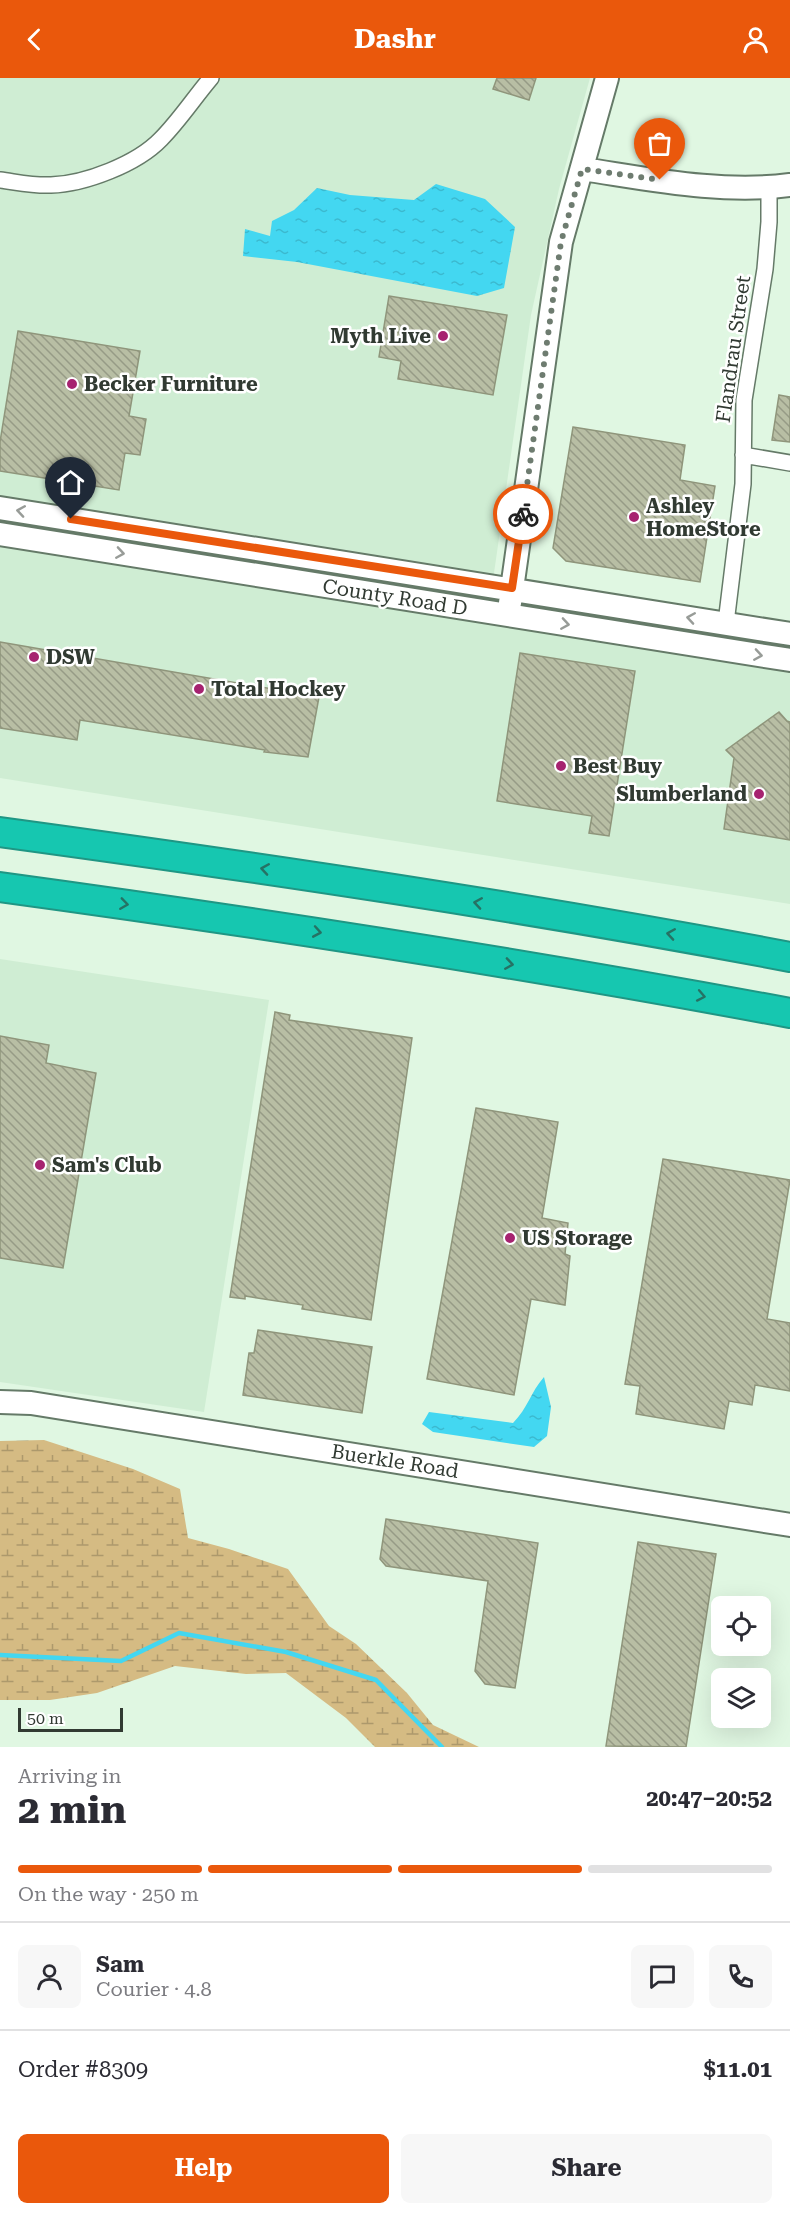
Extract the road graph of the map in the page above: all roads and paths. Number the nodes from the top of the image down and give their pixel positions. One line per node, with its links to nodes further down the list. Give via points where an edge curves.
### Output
1 (211, 78): 4 (street, via 159,141 104,174 50,186)
2 (607, 78): 3 (street)
3 (582, 169): 5 (street, via 710,186); 10 (street, via 561,242)
4 (0, 180)
5 (780, 186): 6 (street, Flandrau Street, via 769,222 744,400)
6 (743, 455): 7 (street); 12 (street, Flandrau Street)
7 (790, 463)
8 (0, 508): 10 (street, County Road D, one-way to 8)
9 (0, 534): 11 (street, County Road D, one-way to 11)
10 (512, 588): 11 (street); 12 (street, County Road D, one-way to 10)
11 (507, 615): 14 (street, County Road D, one-way to 14)
12 (726, 623): 13 (street, County Road D)
13 (790, 634)
14 (790, 660)
15 (0, 812): 17 (highway)
16 (0, 832): 17 (highway)
17 (222, 862): 21 (highway, one-way to 17, via 677,935)
18 (0, 887): 20 (highway)
19 (0, 893): 20 (highway)
20 (66, 896): 22 (highway, one-way to 22, via 268,924)
21 (790, 957)
22 (790, 1013)
23 (0, 1402): 24 (street, Buerkle Road, via 42,1404)
24 (790, 1525)

